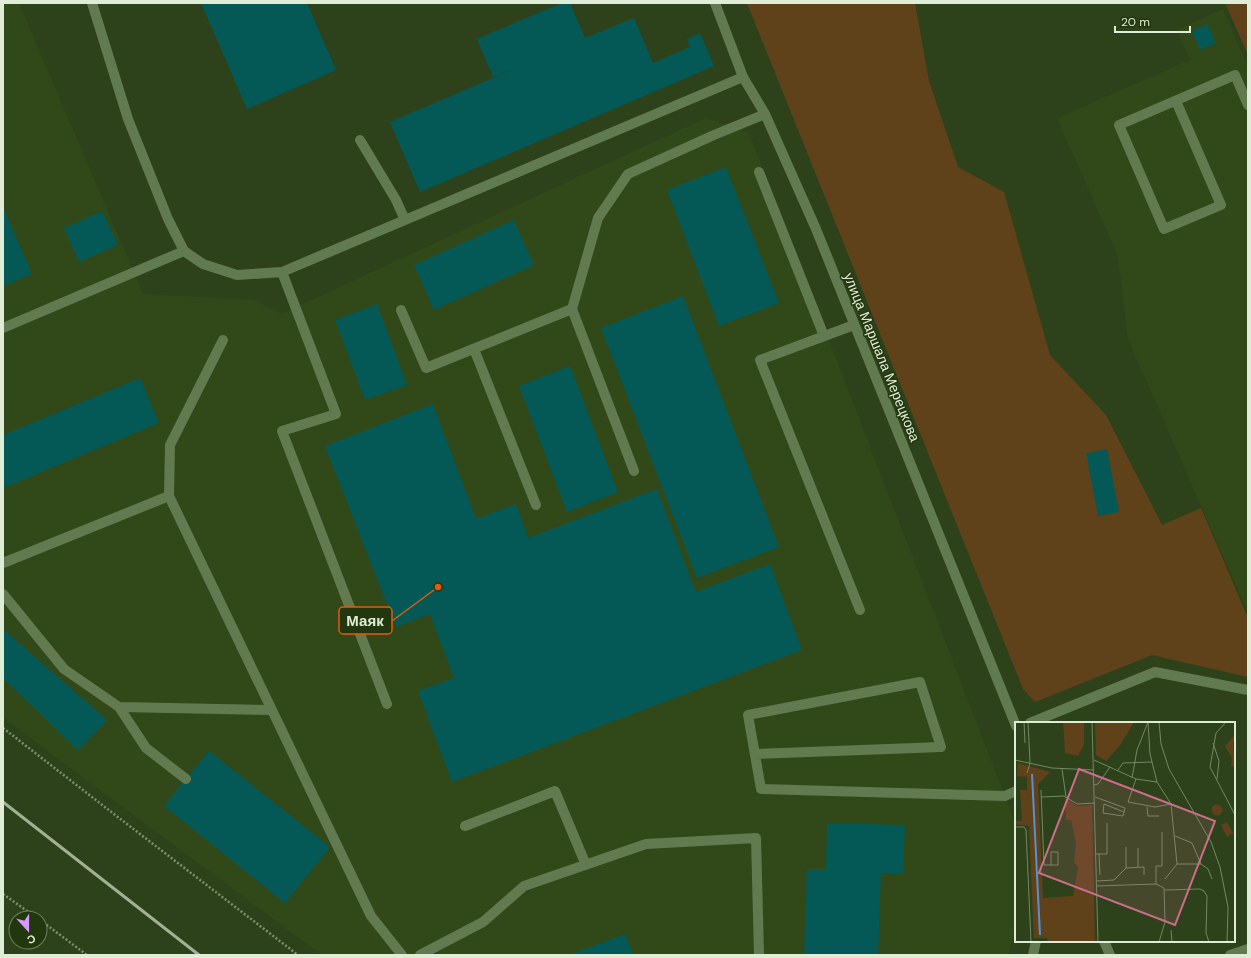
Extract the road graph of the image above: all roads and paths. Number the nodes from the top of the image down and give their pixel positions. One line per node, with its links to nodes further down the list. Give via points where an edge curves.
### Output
1 (92, 3): 10 (street, via 128,119 168,219)
2 (715, 3): 3 (street, улица Маршала Мерецкова)
3 (743, 77): 6 (street, улица Маршала Мерецкова); 9 (street)
4 (1176, 101): 4 (street, via 1119,125 1164,229 1221,205); 5 (street, via 1235,75)
5 (1248, 105)
6 (765, 114): 13 (street, via 714,134 628,174 598,218); 14 (street, улица Маршала Мерецкова, via 816,229)
7 (360, 140): 9 (street)
8 (758, 172): 16 (street)
9 (405, 220): 11 (street)
10 (184, 251): 11 (street, via 203,264 237,275); 15 (street)
11 (282, 272): 26 (street, via 336,414 282,431)
12 (401, 310): 18 (street, via 426,368)
13 (572, 310): 18 (street); 19 (street)
14 (854, 325): 16 (street); 30 (street, улица Маршала Мерецкова)
15 (3, 328)
16 (824, 336): 24 (street, via 760,360)
17 (223, 340): 20 (street, via 170,446)
18 (474, 349): 21 (street)
19 (634, 471)
20 (169, 496): 22 (street); 28 (street)
21 (536, 505)
22 (3, 563)
23 (3, 594): 27 (street, via 64,669)
24 (860, 610)
25 (1248, 690): 29 (street, via 1155,672)
26 (388, 704)
27 (119, 707): 28 (street); 33 (street, via 146,748)
28 (272, 710): 45 (street, via 371,916)
29 (1032, 722)
30 (1015, 724)
31 (3, 728): 44 (path)
32 (755, 754): 32 (street, via 748,715 920,682 941,748); 34 (street, via 761,789 1005,796)
33 (186, 779)
34 (1015, 791)
35 (465, 826): 36 (street, via 555,791)
36 (586, 865): 46 (street, via 524,886 484,922); 47 (street, via 646,844 756,838)
37 (3, 894): 38 (path)
38 (26, 910)
39 (48, 926): 43 (path)
40 (1036, 942): 48 (street)
41 (1104, 942): 49 (street)
42 (1248, 949): 50 (street)
43 (87, 955)
44 (298, 955)
45 (402, 955)
46 (420, 955)
47 (759, 955)
48 (1033, 955)
49 (1110, 955)
50 (1230, 955)

